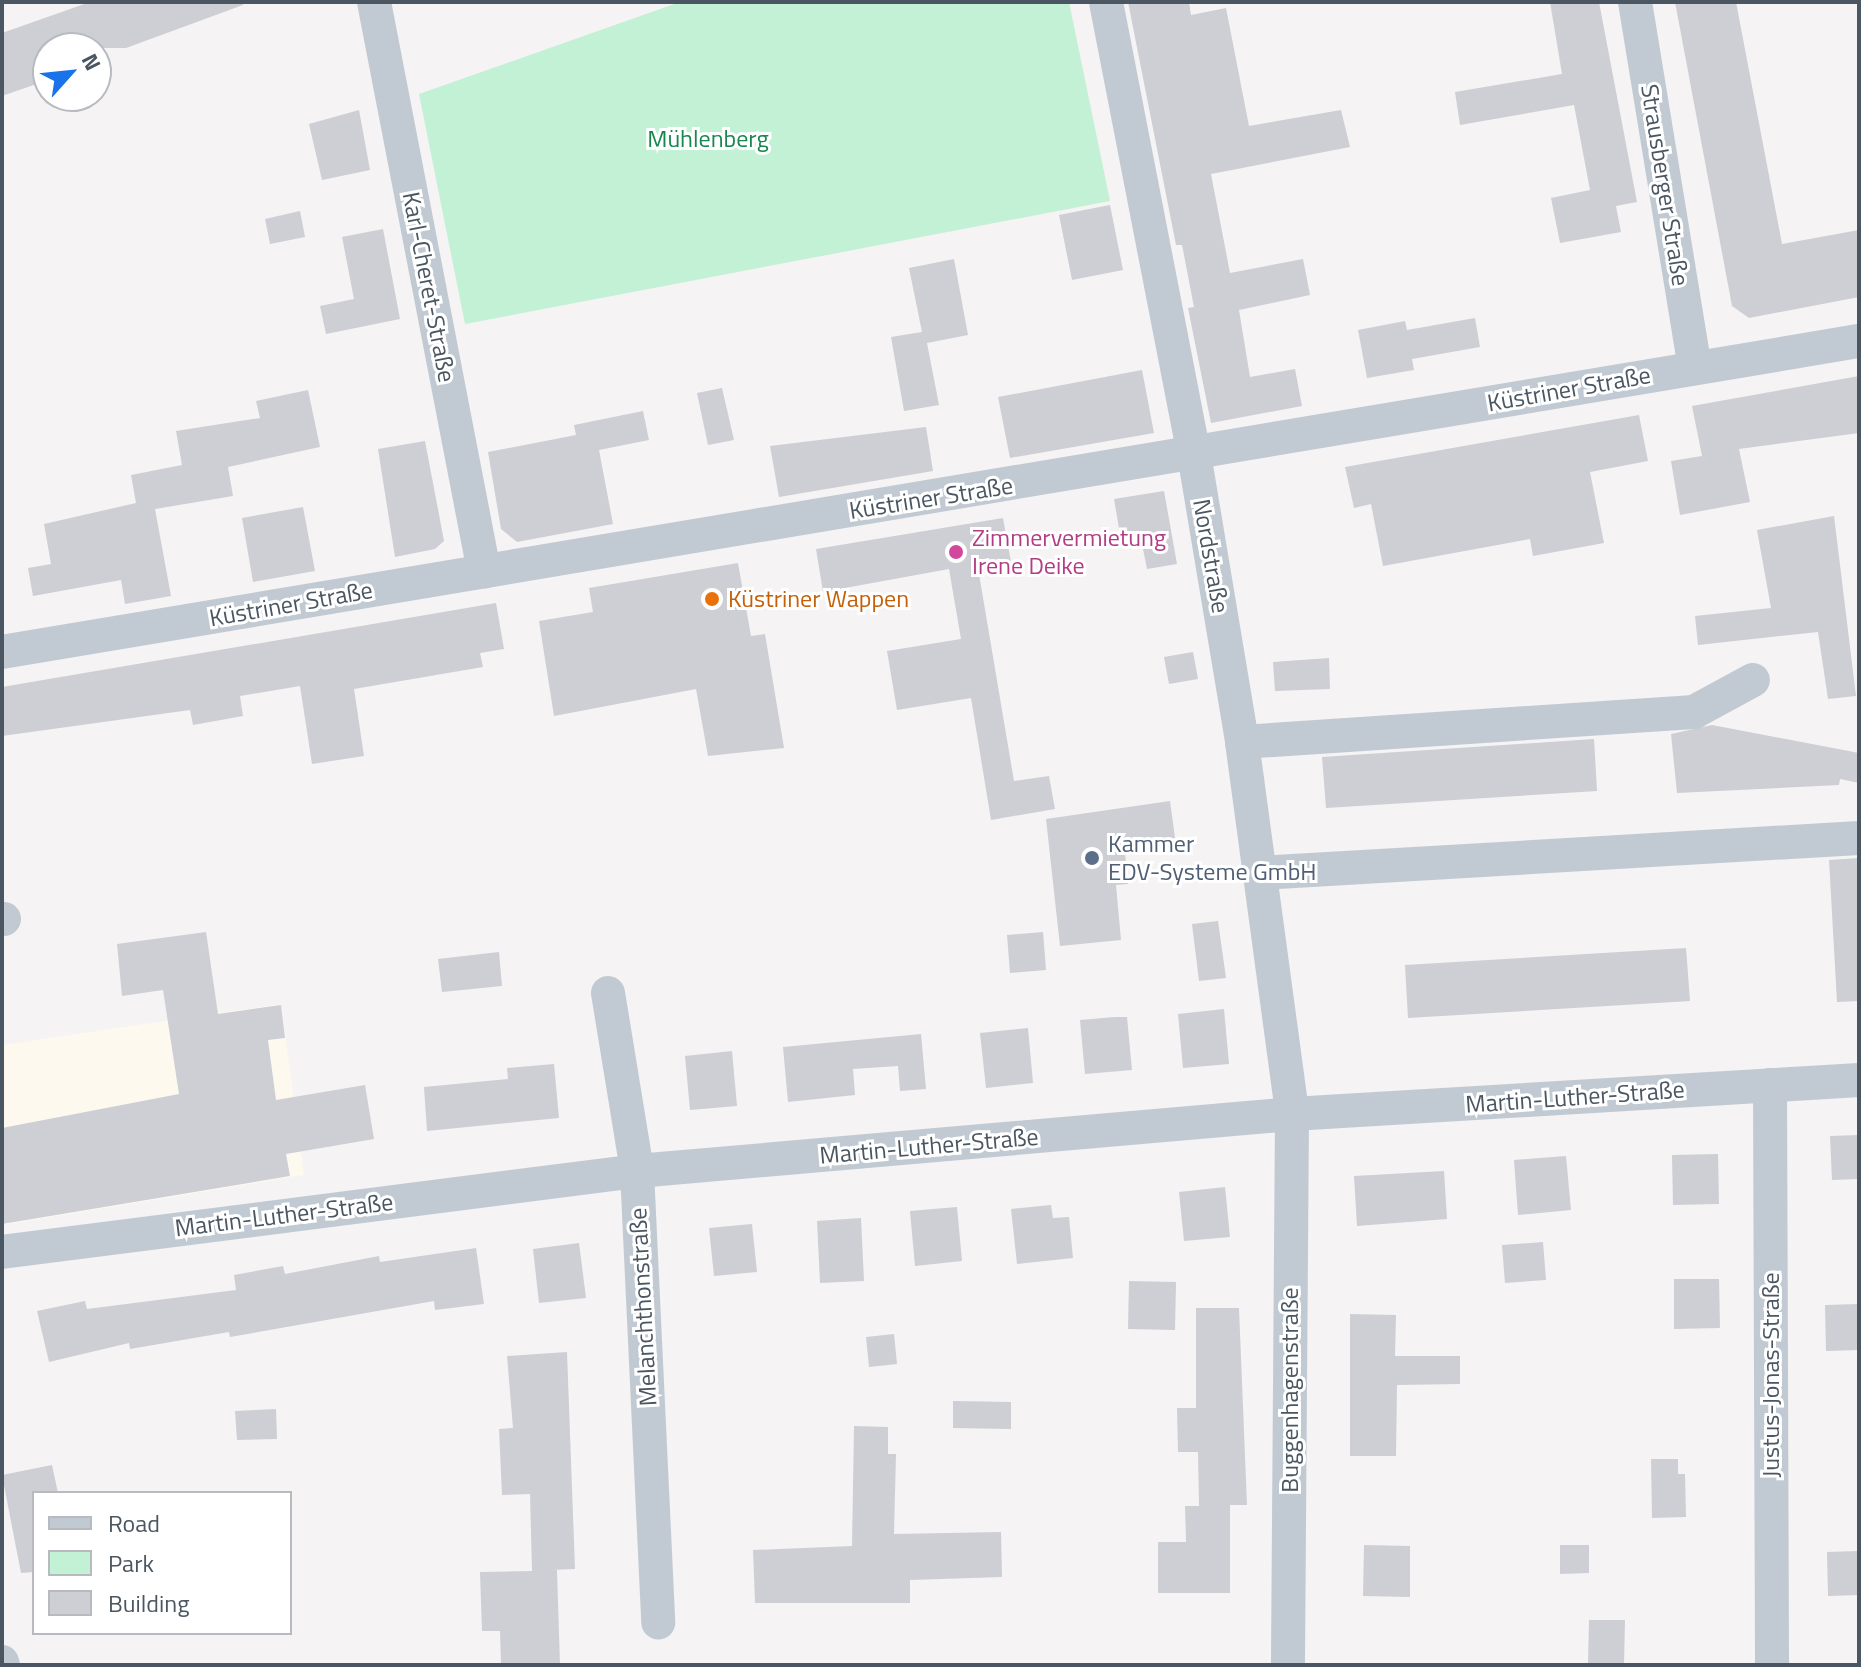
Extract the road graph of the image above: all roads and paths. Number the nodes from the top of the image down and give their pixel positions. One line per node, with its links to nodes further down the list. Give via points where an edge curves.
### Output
1 (374, 2): 7 (street, Karl-Cheret-Straße)
2 (1106, 2): 6 (street, Nordstraße)
3 (1635, 2): 5 (street, Strausberger Straße)
4 (1859, 341): 5 (street, Küstriner Straße)
5 (1695, 367): 6 (street, Küstriner Straße)
6 (1194, 454): 7 (street, Küstriner Straße); 10 (street, Nordstraße)
7 (484, 571): 8 (street, Küstriner Straße)
8 (2, 652)
9 (1753, 680): 10 (street, via 1694,712)
10 (1242, 742): 12 (street, Nordstraße)
11 (1859, 838): 12 (street)
12 (1259, 873): 16 (street, Nordstraße)
13 (608, 993): 17 (street, Melanchthonstraße)
14 (1859, 1080): 15 (street, Martin-Luther-Straße)
15 (1770, 1085): 16 (street, Martin-Luther-Straße); 21 (street, Justus-Jonas-Straße)
16 (1292, 1114): 17 (street, Martin-Luther-Straße); 20 (street, Buggenhagenstraße)
17 (637, 1171): 18 (street, Martin-Luther-Straße); 19 (street, Melanchthonstraße)
18 (2, 1252)
19 (658, 1623)
20 (1288, 1665)
21 (1772, 1665)

